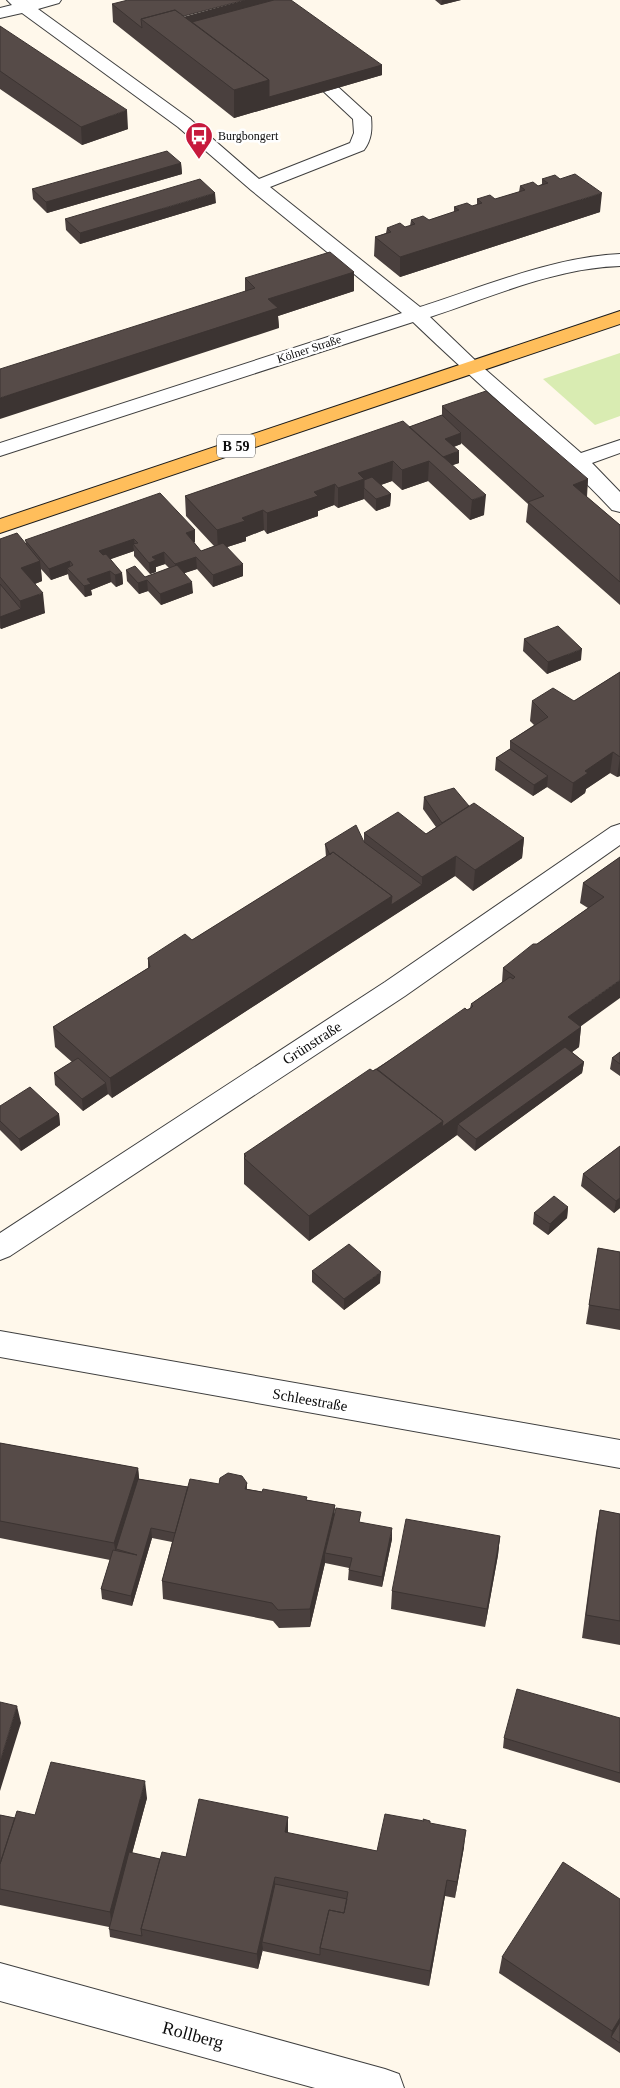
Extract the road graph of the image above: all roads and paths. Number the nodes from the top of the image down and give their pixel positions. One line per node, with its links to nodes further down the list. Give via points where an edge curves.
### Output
1 (53, 0): 2 (street)
2 (19, 3): 3 (street); 5 (street, via 184,123)
3 (0, 13)
4 (331, 90): 5 (street, via 362,118 363,133 358,146)
5 (257, 186): 7 (street)
6 (620, 260): 7 (street, Kölner Straße, via 593,261)
7 (416, 314): 9 (street); 11 (street, Kölner Straße)
8 (620, 317): 9 (main road, B 59)
9 (471, 366): 12 (street); 14 (main road, B 59)
10 (620, 446): 12 (street)
11 (0, 450)
12 (578, 461): 13 (street)
13 (620, 505)
14 (0, 526)
15 (620, 833): 16 (street, Grünstraße, via 394,989)
16 (0, 1248)
17 (0, 1344): 18 (street, Schleestraße)
18 (620, 1454)
19 (0, 1982): 20 (street, Rollberg)
20 (385, 2088)

